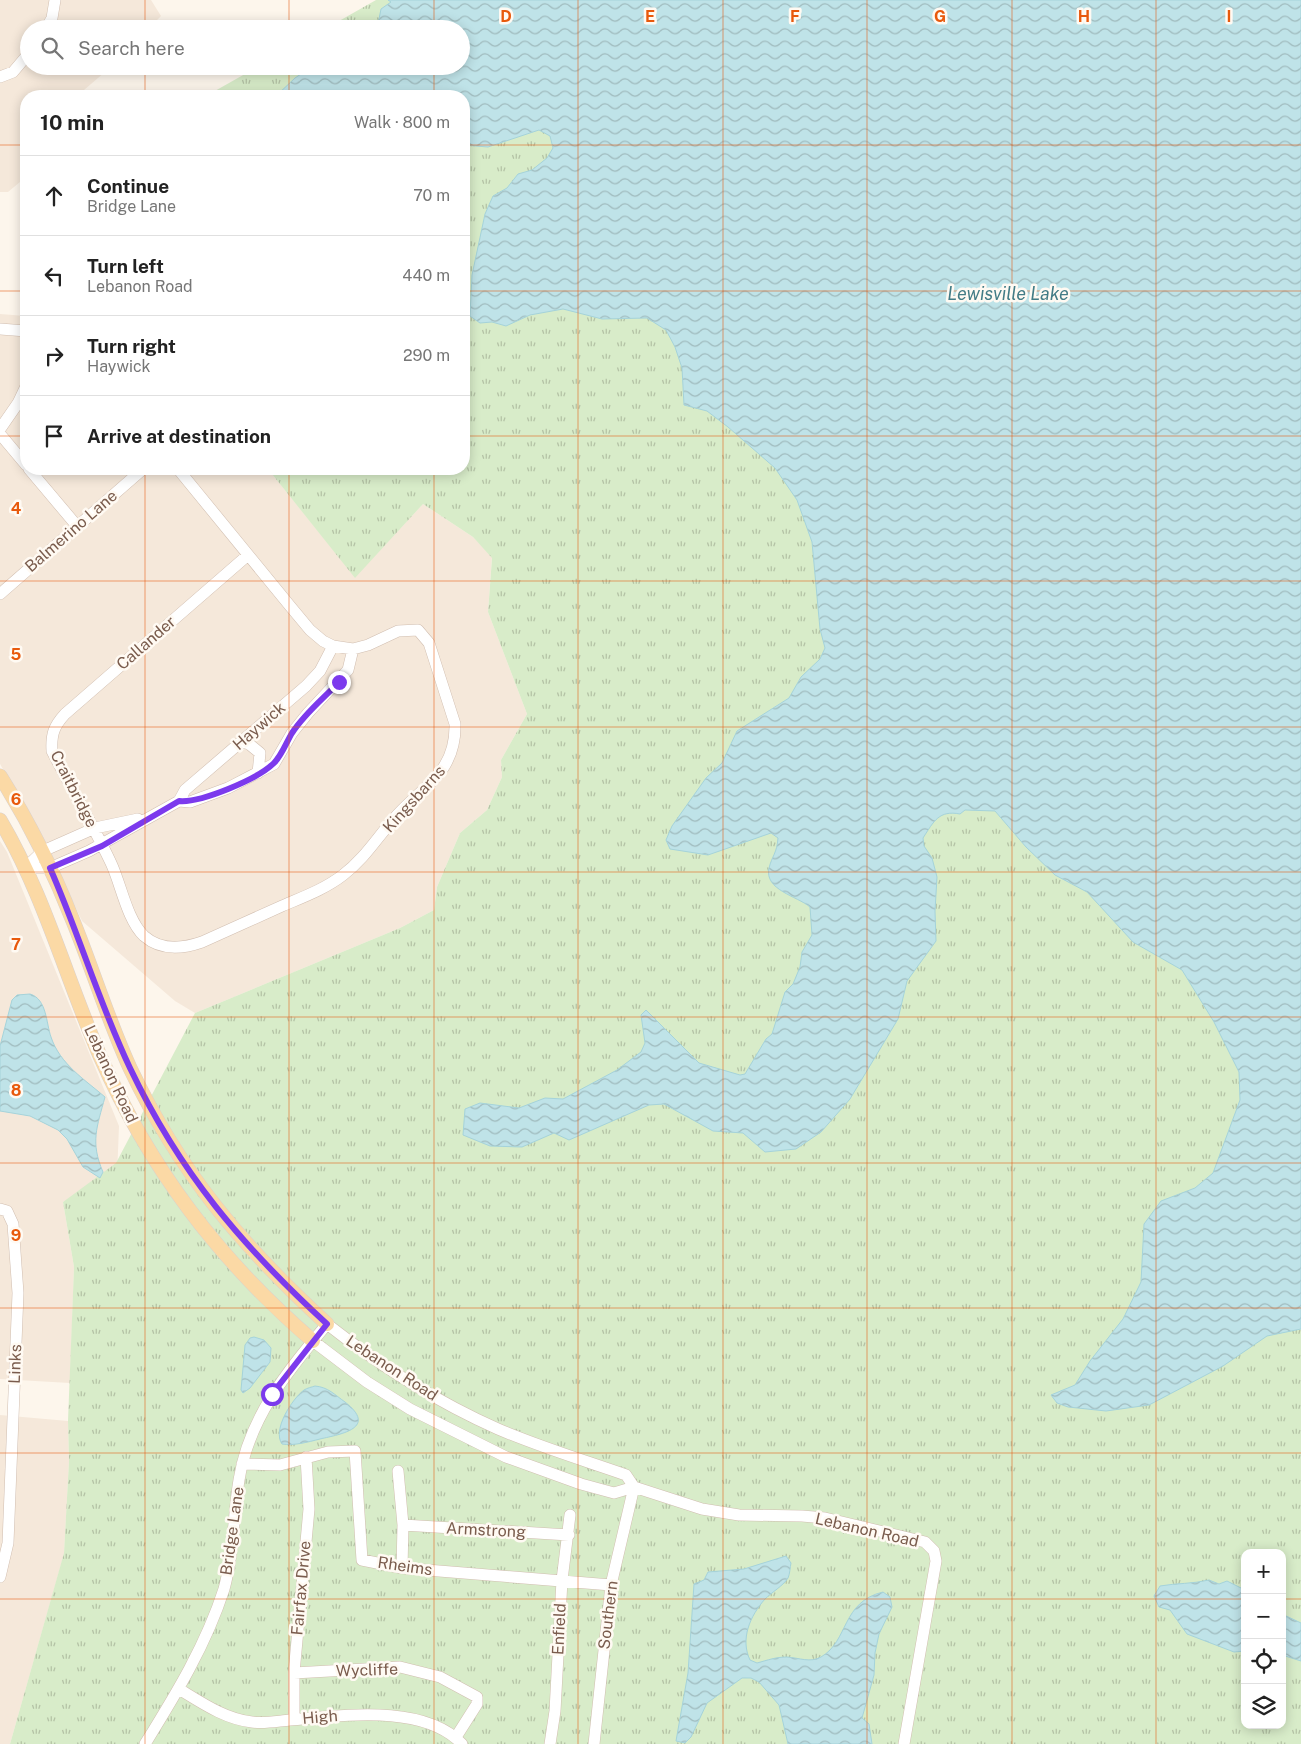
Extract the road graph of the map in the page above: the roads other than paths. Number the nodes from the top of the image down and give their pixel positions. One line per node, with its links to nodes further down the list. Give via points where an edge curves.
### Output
1 (55, 0): 2 (street)
2 (51, 20)
3 (20, 64): 4 (street, via 13,72)
4 (0, 78)
5 (0, 330): 6 (street)
6 (20, 331)
7 (20, 399): 8 (street)
8 (0, 429)
9 (0, 434): 10 (street)
10 (20, 458)
11 (34, 475): 14 (street)
12 (135, 475): 14 (street, Balmerino Lane)
13 (183, 475): 15 (street, Kingsbarns)
14 (77, 526): 16 (street, Balmerino Lane)
15 (248, 555): 17 (street, Kingsbarns, via 310,630); 21 (street, Callander, via 65,714)
16 (0, 594)
17 (333, 646): 18 (street, Kingsbarns); 19 (street, Haywick, via 320,672)
18 (354, 649): 20 (street, Haywick, via 348,670); 35 (street, Kingsbarns, via 368,646 398,631 418,630 429,643 455,724 452,755 442,772 400,812 365,855 328,884 202,942 172,948)
19 (302, 690): 20 (street); 22 (street, Haywick)
20 (316, 704): 23 (street, Haywick, via 292,733 274,764)
21 (51, 737): 28 (street, Craitbridge, via 52,750)
22 (240, 742): 23 (street, via 249,744 260,753); 25 (street, Haywick, via 185,790)
23 (258, 773): 25 (street, Haywick, via 190,802)
24 (0, 776): 31 (main road, Lebanon Road)
25 (179, 801): 26 (street, Haywick)
26 (155, 814): 28 (street, Haywick); 30 (street, Haywick)
27 (0, 820): 33 (main road, Lebanon Road)
28 (94, 828): 29 (street, Haywick); 30 (street, Craitbridge)
29 (74, 838): 31 (street, Haywick); 32 (street)
30 (102, 846): 32 (street, Haywick); 35 (street, Craitbridge, via 134,920 143,935)
31 (43, 852): 33 (street, Haywick); 34 (main road, Lebanon Road)
32 (82, 854): 34 (street, Haywick)
33 (25, 868): 34 (street, Haywick); 38 (main road, Lebanon Road, via 100,1055 132,1122 190,1212 241,1274)
34 (50, 868): 37 (main road, Lebanon Road, via 130,1067 171,1143 236,1234)
35 (155, 944)
36 (4, 1210): 44 (street, Links, via 13,1224 18,1276)
37 (327, 1324): 38 (street, Bridge Lane); 39 (street, Lebanon Road, via 429,1393)
38 (313, 1341): 40 (street, Lebanon Road, via 395,1400); 42 (street, Bridge Lane, via 272,1394 251,1432)
39 (498, 1428): 40 (street); 45 (street, Lebanon Road, via 626,1475)
40 (488, 1449): 45 (street, Lebanon Road, via 598,1489 614,1493)
41 (306, 1457): 42 (street, Rheims, via 280,1465); 49 (street, Rheims, via 355,1451 362,1560); 53 (street, Fairfax Drive, via 310,1508)
42 (242, 1464): 54 (street, Bridge Lane, via 231,1559 224,1587 207,1635)
43 (398, 1471): 47 (street)
44 (5, 1473): 50 (street, Links, via 7,1551)
45 (634, 1487): 52 (street, Southern); 60 (street, Lebanon Road, via 708,1510 739,1515 820,1518 920,1540 930,1546 936,1556 935,1567)
46 (570, 1515): 48 (street, Enfield)
47 (403, 1525): 48 (street, Armstrong); 49 (street)
48 (569, 1535): 51 (street, Enfield)
49 (402, 1568): 51 (street, Rheims)
50 (0, 1578)
51 (562, 1580): 52 (street, Rheims); 58 (street, Enfield, via 555,1711)
52 (611, 1586): 59 (street, Southern)
53 (294, 1673): 55 (street, Fairfax Drive); 56 (street, Wycliffe, via 400,1667 440,1677 477,1697)
54 (179, 1689): 55 (street, High, via 233,1718 253,1723); 57 (street, Bridge Lane)
55 (294, 1720): 56 (street, High, via 387,1715 427,1723)
56 (459, 1740)
57 (145, 1744)
58 (550, 1744)
59 (594, 1744)
60 (904, 1744)

